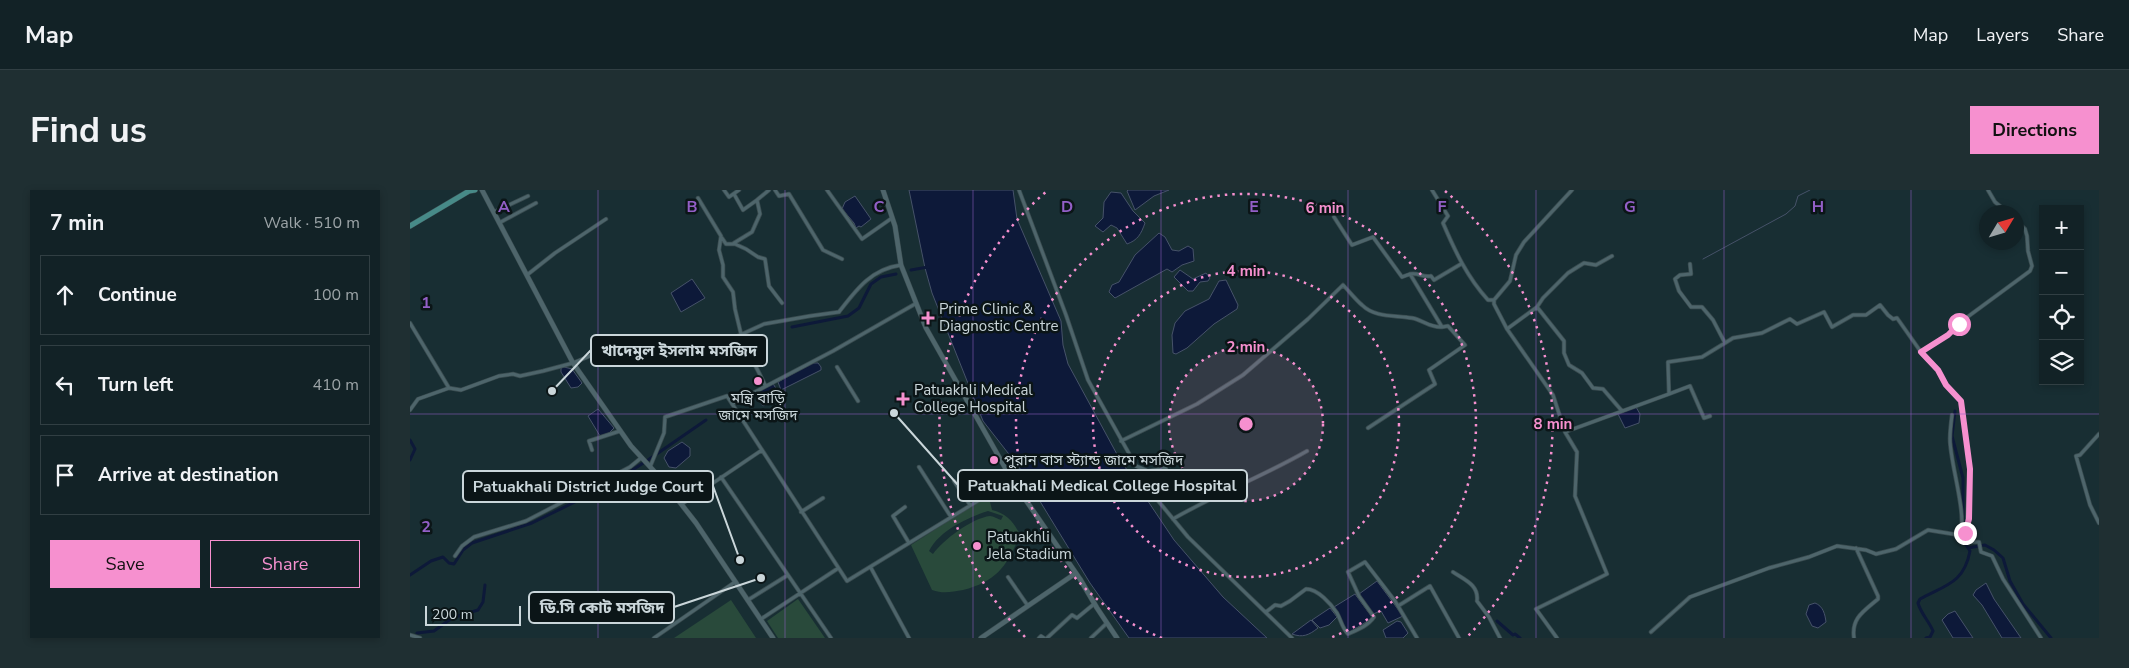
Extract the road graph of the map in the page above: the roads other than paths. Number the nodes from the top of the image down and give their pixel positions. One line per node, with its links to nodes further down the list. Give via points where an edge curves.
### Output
1 (469, 190): 2 (main road); 25 (main road)
2 (475, 190)
3 (482, 190): 20 (street)
4 (724, 190): 14 (street, via 730,197)
5 (739, 190): 14 (street)
6 (769, 190): 17 (street)
7 (775, 190): 30 (street, via 780,196 789,194 823,250)
8 (827, 190): 22 (street, via 862,239)
9 (883, 190): 22 (street)
10 (1019, 190): 61 (street, via 1088,380)
11 (1432, 190): 32 (street, via 1448,216 1443,223)
12 (1572, 190): 36 (street, via 1524,242 1516,255 1510,281)
13 (1988, 190): 19 (street)
14 (734, 194): 17 (street, via 743,210)
15 (528, 196): 20 (street)
16 (698, 198): 27 (street)
17 (757, 200): 28 (street, via 760,214 752,232)
18 (536, 203): 24 (street)
19 (1999, 205)
20 (494, 212): 24 (street)
21 (1334, 217): 34 (street, via 1352,245 1373,237 1402,277)
22 (893, 218): 31 (street)
23 (606, 219): 35 (street)
24 (499, 223): 35 (street)
25 (410, 226)
26 (2024, 229): 45 (street, via 2032,266 2030,271)
27 (721, 236): 28 (street, via 726,244); 43 (street, via 719,250 723,277 734,292 734,309)
28 (731, 245): 37 (street, via 765,259 769,286)
29 (1612, 256): 39 (street, via 1596,265 1584,263 1568,273)
30 (842, 259)
31 (900, 264): 38 (street); 43 (street, via 875,273 859,286 839,312 764,324)
32 (1461, 264): 34 (street, via 1434,280 1431,276); 36 (street, via 1488,300)
33 (1690, 264): 44 (street, via 1691,274 1675,279 1679,291 1691,307 1702,307)
34 (1410, 274): 41 (street)
35 (527, 276): 46 (street)
36 (1494, 300): 42 (street)
37 (782, 303)
38 (915, 304): 48 (street); 71 (street, via 939,354)
39 (1537, 307): 42 (street); 54 (street, via 1564,341 1564,353 1570,365 1582,373 1593,388 1603,389)
40 (410, 323): 49 (street)
41 (1442, 327): 57 (street, via 1452,328 1465,345 1429,370 1435,384); 61 (street, via 1376,313 1364,307 1343,285 1243,375 1197,404)
42 (1507, 329): 59 (street, via 1553,395)
43 (741, 334): 46 (street, via 674,361 646,361 602,351); 48 (street, via 738,346 751,359)
44 (1724, 343): 45 (street, via 1733,338 1762,333 1790,319 1797,324 1824,312 1832,327 1853,315 1866,315 1880,305 1893,319 1897,318); 50 (street, via 1702,356 1668,362)
45 (1921, 352): 118 (street, via 1961,401 1970,469 1966,542 1979,542 1981,552 1992,556)
46 (573, 363): 49 (street, via 520,376 499,376 461,390); 58 (street)
47 (837, 367): 51 (street)
48 (765, 385): 52 (street)
49 (450, 388): 53 (street, via 418,399)
50 (1669, 394): 54 (street); 56 (street, via 1690,386 1704,418)
51 (858, 402)
52 (732, 404): 63 (street); 66 (street, via 727,396 665,417 664,433)
53 (410, 410)
54 (1622, 411): 59 (street)
55 (1952, 415): 82 (street, via 1949,439 1961,512 1960,534 1928,530 1896,549 1876,554)
56 (1710, 416)
57 (1368, 428)
58 (620, 431): 62 (street, via 588,441); 65 (street)
59 (1565, 432): 116 (street, via 1577,452 1575,496 1607,574 1536,609)
60 (2099, 434): 80 (street, via 2076,456 2090,505)
61 (1121, 441): 69 (street, via 1136,466)
62 (592, 450)
63 (762, 450): 70 (street); 77 (street)
64 (1307, 451): 79 (street, via 1281,467)
65 (641, 458): 66 (street); 83 (street, via 630,467 540,514 474,537)
66 (649, 466): 74 (street)
67 (919, 468): 78 (street)
68 (1166, 468): 69 (street)
69 (1148, 471): 79 (street, via 1155,497)
70 (721, 477): 74 (street); 88 (street)
71 (1012, 480): 75 (street); 87 (street)
72 (954, 481): 75 (street)
73 (823, 498): 77 (street)
74 (682, 504): 90 (street)
75 (971, 506): 78 (street)
76 (905, 507): 81 (street, via 893,516)
77 (801, 512): 84 (street)
78 (951, 517): 81 (street)
79 (1173, 519): 96 (street, via 1212,562)
80 (2099, 523)
81 (909, 543): 85 (street)
82 (1856, 548): 99 (street, via 1837,546 1690,597); 117 (street, via 1878,599 1855,621)
83 (455, 556)
84 (838, 568): 85 (street, via 848,581); 91 (street)
85 (871, 568): 105 (street)
86 (1454, 572): 115 (street, via 1478,593 1477,601)
87 (1076, 573): 93 (street); 94 (street)
88 (788, 575): 91 (street); 92 (street)
89 (1008, 577): 94 (street)
90 (736, 581): 92 (street); 102 (street)
91 (801, 594): 97 (street); 104 (street)
92 (748, 600): 97 (street)
93 (1094, 604): 98 (street); 109 (street, via 1077,618 1073,614)
94 (1028, 606): 106 (street)
95 (1398, 606): 96 (street, via 1364,562 1348,572 1374,617 1355,631 1348,634 1325,598 1310,589); 113 (street); 114 (street, via 1430,586)
96 (1266, 612): 112 (street)
97 (761, 619): 103 (street)
98 (1107, 623): 110 (street); 111 (street)
99 (1651, 632)
100 (410, 635): 101 (street)
101 (420, 638)
102 (654, 638)
103 (773, 638)
104 (831, 638)
105 (909, 638)
106 (981, 638)
107 (1039, 638): 108 (street)
108 (1044, 638)
109 (1048, 638)
110 (1092, 638)
111 (1117, 638)
112 (1292, 638)
113 (1417, 638)
114 (1459, 638)
115 (1500, 638)
116 (1557, 638)
117 (1854, 638)
118 (2041, 638)

